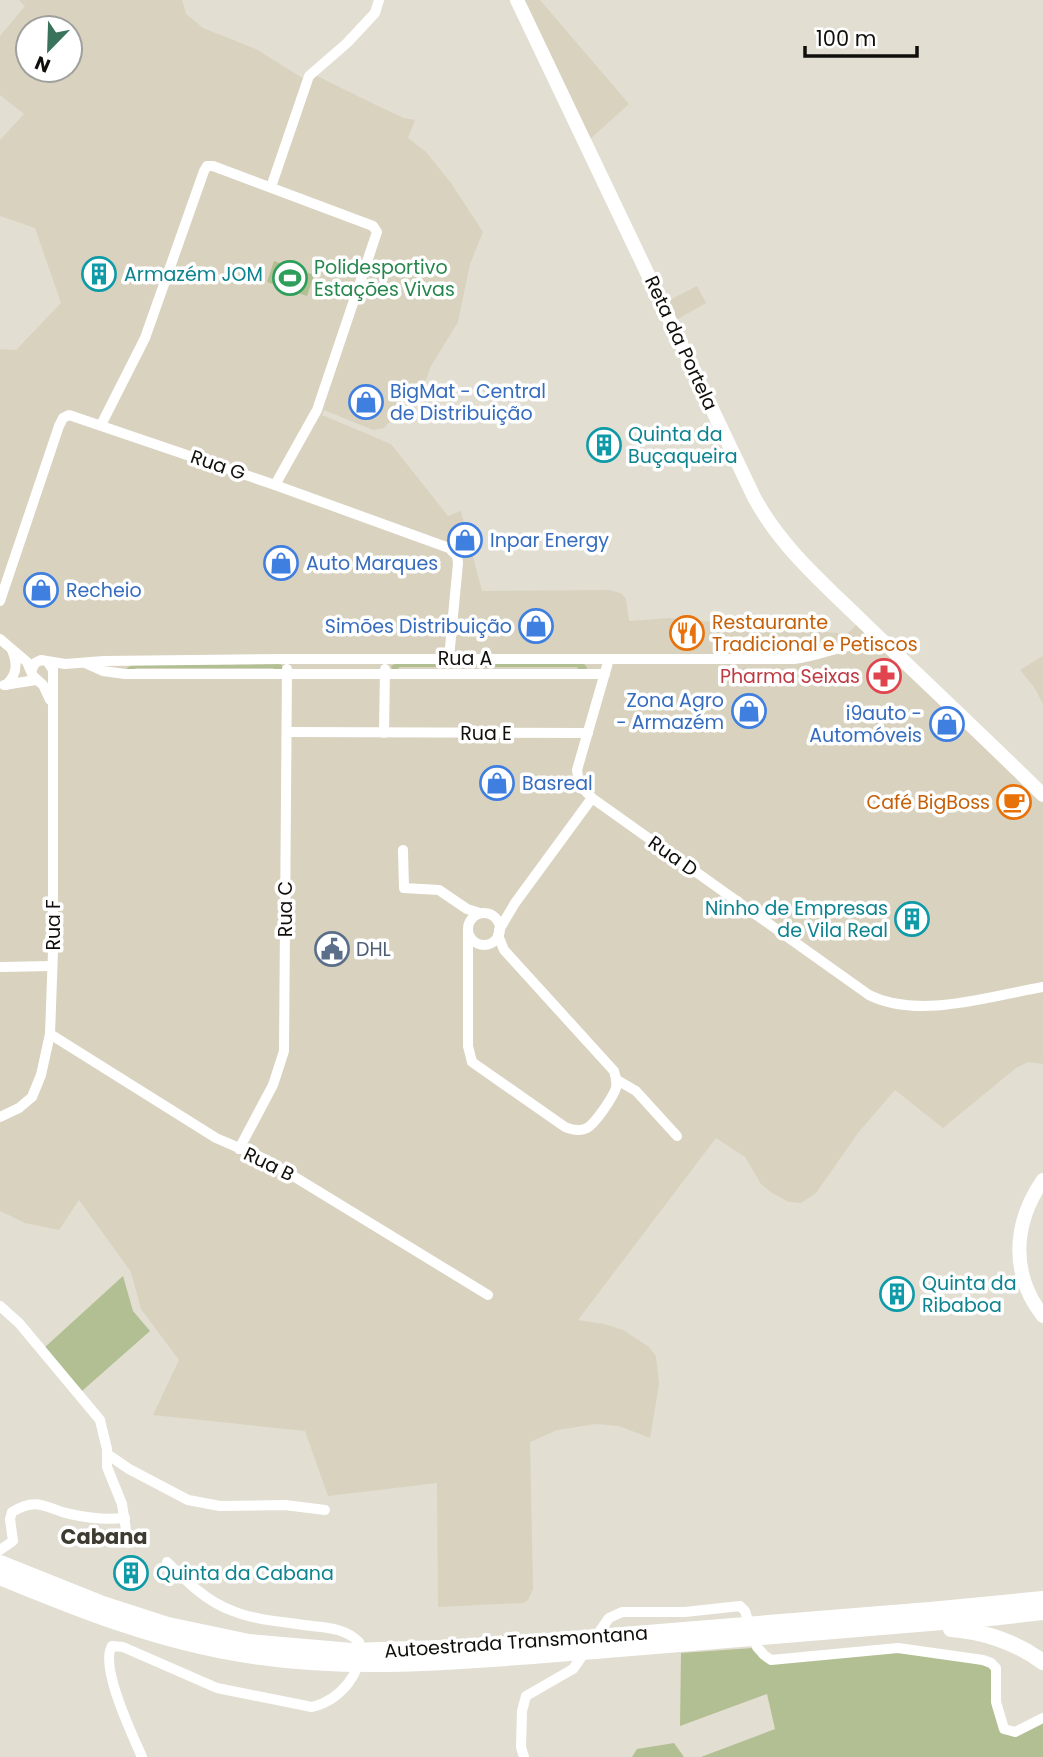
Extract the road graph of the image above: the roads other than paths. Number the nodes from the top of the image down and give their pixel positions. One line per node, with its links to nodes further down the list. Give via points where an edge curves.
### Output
1 (379, 0): 3 (street, via 366,24 309,76)
2 (517, 0): 7 (main road, Reta da Portela, via 757,503 790,550)
3 (271, 187): 4 (street, via 213,166 205,168 145,338); 5 (street, via 373,226 377,232 317,410)
4 (102, 425): 5 (street, Rua G); 6 (street, Rua G, via 69,415 61,421)
5 (275, 485): 12 (street, Rua G, via 452,551 458,563)
6 (0, 601)
7 (867, 626): 9 (street); 11 (main road, Reta da Portela)
8 (0, 639): 10 (street)
9 (857, 641): 11 (street); 15 (street, Rua A, via 794,659)
10 (10, 648): 16 (street); 21 (street); 23 (street, via 15,675)
11 (891, 649): 28 (main road, Reta da Portela)
12 (449, 658): 14 (street, Rua A); 15 (street, Rua A)
13 (286, 659): 14 (street, Rua A); 17 (street, Rua A); 18 (street, Rua C)
14 (385, 659): 19 (street)
15 (610, 659): 20 (street)
16 (45, 661): 17 (street); 21 (street, via 35,663); 22 (street, via 52,667)
17 (85, 663): 18 (street, via 125,674); 22 (street)
18 (287, 673): 19 (street); 25 (street, Rua C)
19 (385, 673): 20 (street); 26 (street)
20 (605, 674): 27 (street)
21 (35, 675): 22 (street, via 47,681); 23 (street); 24 (street)
22 (52, 675): 24 (street, Rua F)
23 (3, 686)
24 (52, 711): 39 (street, Rua F)
25 (287, 732): 26 (street, Rua E); 46 (street, Rua C, via 284,1051 274,1085)
26 (384, 733): 27 (street, Rua E)
27 (588, 733): 29 (street, via 577,775)
28 (1042, 791)
29 (592, 799): 31 (street); 41 (street, Rua D, via 881,1001 929,1007)
30 (403, 850): 32 (street, via 404,888 439,890)
31 (515, 903): 33 (street); 35 (street)
32 (462, 906): 33 (street); 34 (street)
33 (485, 914): 34 (street); 35 (street, via 498,921)
34 (469, 928): 36 (street, via 473,940); 38 (street)
35 (499, 932): 36 (street); 37 (street)
36 (485, 944): 37 (street); 38 (street)
37 (504, 950): 43 (street, via 611,1066)
38 (468, 955): 43 (street, via 468,1050 477,1068 576,1130 593,1123 615,1091)
39 (52, 966): 40 (street); 42 (street, Rua F)
40 (0, 967)
41 (1043, 987)
42 (50, 1034): 44 (street, Rua F, via 32,1097); 46 (street, Rua B)
43 (617, 1080): 45 (street, via 636,1091)
44 (0, 1117)
45 (677, 1136)
46 (239, 1149): 48 (street, Rua B, via 272,1163)
47 (1043, 1180): 50 (main road, via 1023,1216 1018,1253 1024,1283)
48 (488, 1295)
49 (0, 1306): 51 (street, via 96,1413)
50 (1043, 1316)
51 (107, 1450): 52 (street, via 121,1465 192,1502); 53 (street, via 108,1469)
52 (325, 1510)
53 (125, 1518): 54 (street); 55 (street, via 69,1514 43,1504 21,1508 11,1515 12,1542)
54 (128, 1543)
55 (0, 1550)
56 (167, 1562): 65 (street, via 194,1588 231,1611 326,1626 353,1637 360,1646 359,1662 348,1683 312,1707 217,1688 111,1646 111,1670)
57 (0, 1563): 60 (highway, Autoestrada Transmontana)
58 (0, 1577): 60 (highway, Autoestrada Transmontana)
59 (1040, 1602): 61 (highway, Autoestrada Transmontana); 61 (highway, Autoestrada Transmontana, via 845,1617)
60 (97, 1609): 62 (highway, Autoestrada Transmontana)
61 (772, 1633): 62 (highway, Autoestrada Transmontana); 62 (highway, Autoestrada Transmontana, via 446,1662); 63 (highway, via 820,1638 954,1629 997,1638)
62 (331, 1657)
63 (1043, 1662)
64 (1043, 1718): 66 (street, via 1015,1732 1006,1730 996,1705 996,1668 983,1660 898,1648 774,1660 759,1649 740,1606 622,1612 606,1620 570,1672 526,1696 522,1711)
65 (142, 1757)
66 (524, 1757)

